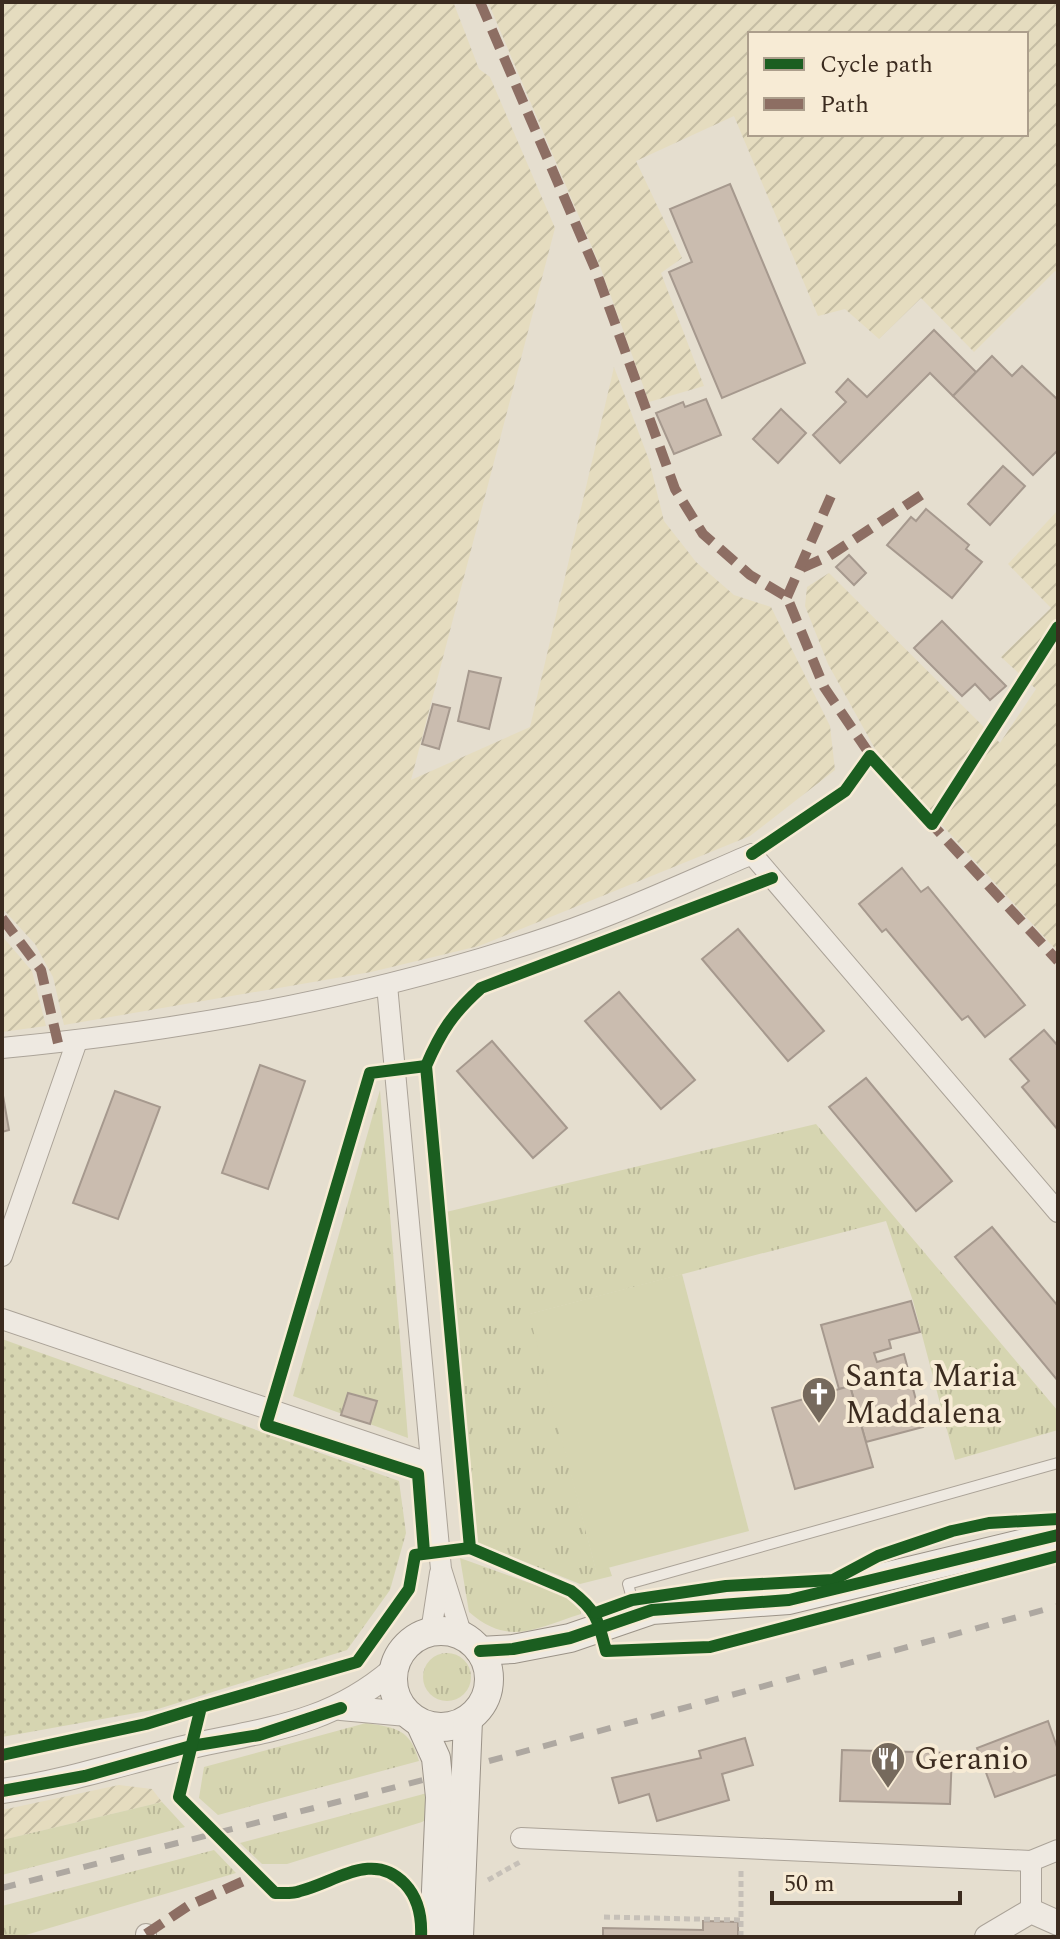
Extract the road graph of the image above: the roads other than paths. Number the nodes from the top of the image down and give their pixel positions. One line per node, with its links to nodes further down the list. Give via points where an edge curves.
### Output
1 (387, 985): 2 (street, via 227,1019); 4 (street, via 557,934 752,854); 8 (street)
2 (77, 1041): 3 (street); 5 (street)
3 (2, 1048)
4 (1058, 1212)
5 (2, 1256)
6 (2, 1319): 8 (street)
7 (1058, 1463): 11 (lane, via 628,1584)
8 (431, 1464): 10 (street)
9 (1058, 1535): 11 (main road, via 789,1600)
10 (441, 1569): 12 (street); 14 (street)
11 (637, 1615): 13 (main road)
12 (431, 1632): 14 (main road); 15 (main road, via 406,1645)
13 (570, 1638): 14 (main road, via 513,1649); 16 (main road)
14 (471, 1643): 16 (main road, via 486,1662)
15 (393, 1670): 17 (street); 18 (main road, via 395,1694)
16 (489, 1687): 19 (main road)
17 (341, 1708): 18 (street); 20 (street, via 259,1735)
18 (414, 1719): 19 (main road, via 436,1728); 26 (main road, via 436,1758 440,1797)
19 (468, 1720): 27 (main road)
20 (2, 1791)
21 (521, 1838): 23 (street)
22 (1058, 1850): 23 (street)
23 (1031, 1861): 24 (street)
24 (1031, 1911): 25 (street); 28 (street)
25 (1058, 1923)
26 (434, 1937)
27 (459, 1937)
28 (987, 1937)

